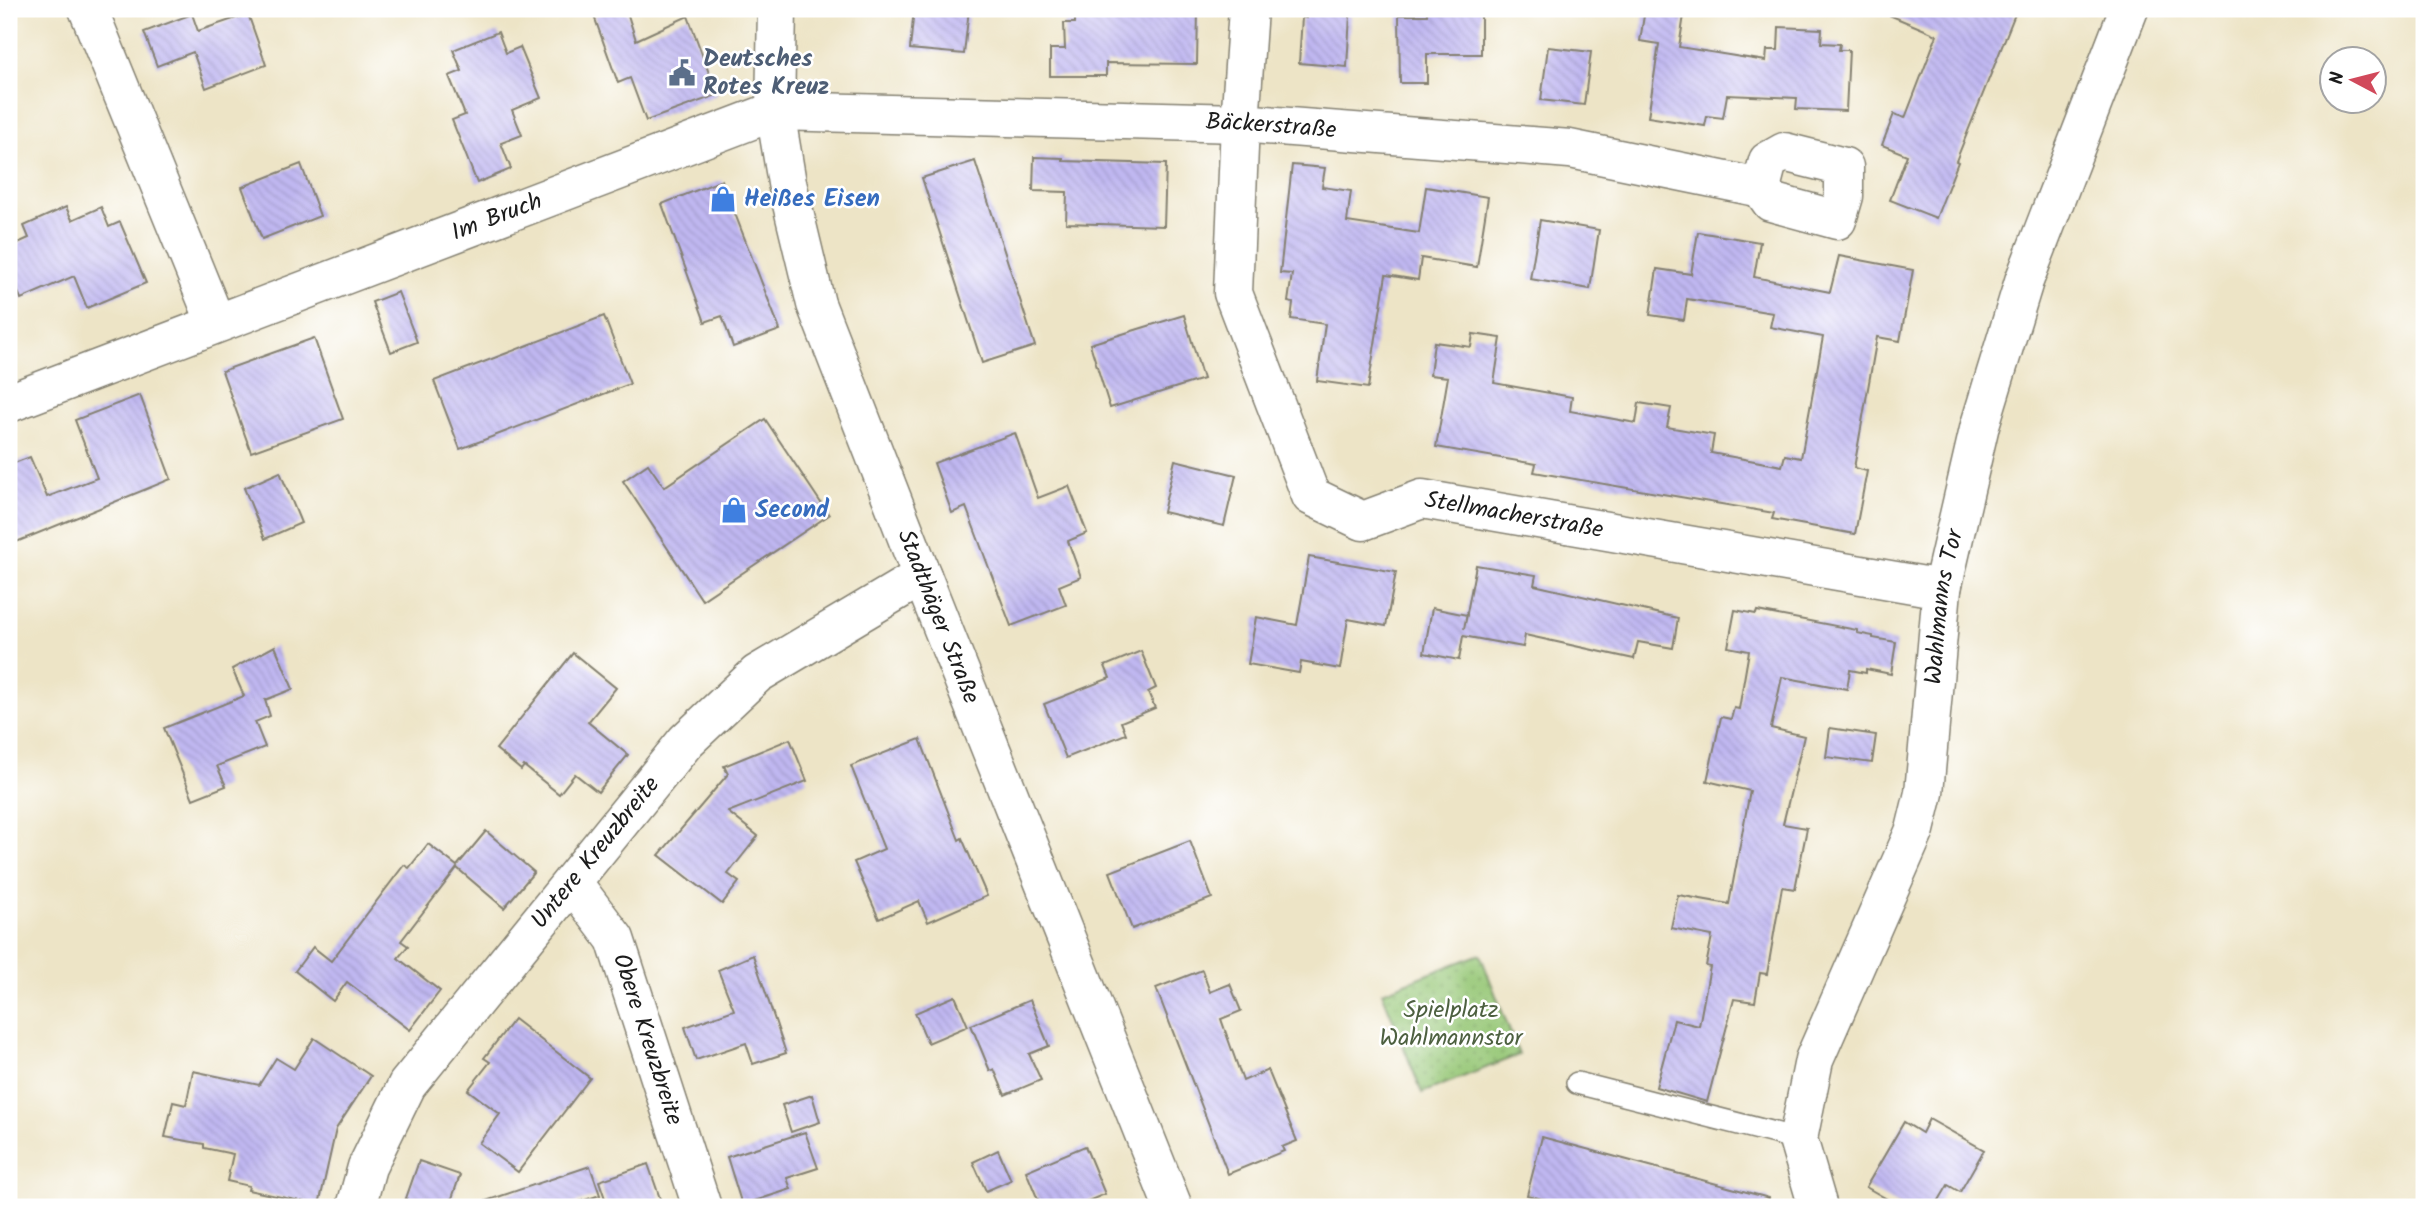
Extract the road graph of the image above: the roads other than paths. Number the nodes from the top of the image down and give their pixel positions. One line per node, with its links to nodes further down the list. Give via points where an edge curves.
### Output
1 (88, 9): 8 (street)
2 (777, 9): 5 (street, Stadthäger Straße)
3 (1248, 9): 6 (street, Stellmacherstraße)
4 (2129, 9): 11 (street, Wahlmanns Tor, via 2024,281 1980,425)
5 (775, 111): 6 (street, Bäckerstraße); 8 (street, Im Bruch); 10 (street, Stadthäger Straße, via 816,304)
6 (1240, 123): 7 (street, Bäckerstraße, via 1570,149); 11 (street, Stellmacherstraße, via 1233,293 1311,496 1363,521 1422,499)
7 (1761, 188)
8 (216, 323): 9 (street, Im Bruch)
9 (9, 403)
10 (922, 576): 12 (street, Untere Kreuzbreite, via 757,674 686,741); 17 (street, Stadthäger Straße)
11 (1942, 589): 14 (street, Wahlmanns Tor, via 1924,793 1915,830 1814,1060)
12 (572, 882): 15 (street, Untere Kreuzbreite, via 407,1085 367,1167); 16 (street, Obere Kreuzbreite, via 615,939)
13 (1577, 1083): 14 (lane)
14 (1798, 1139): 18 (street, Wahlmanns Tor)
15 (356, 1207)
16 (702, 1207)
17 (1173, 1207)
18 (1818, 1207)

